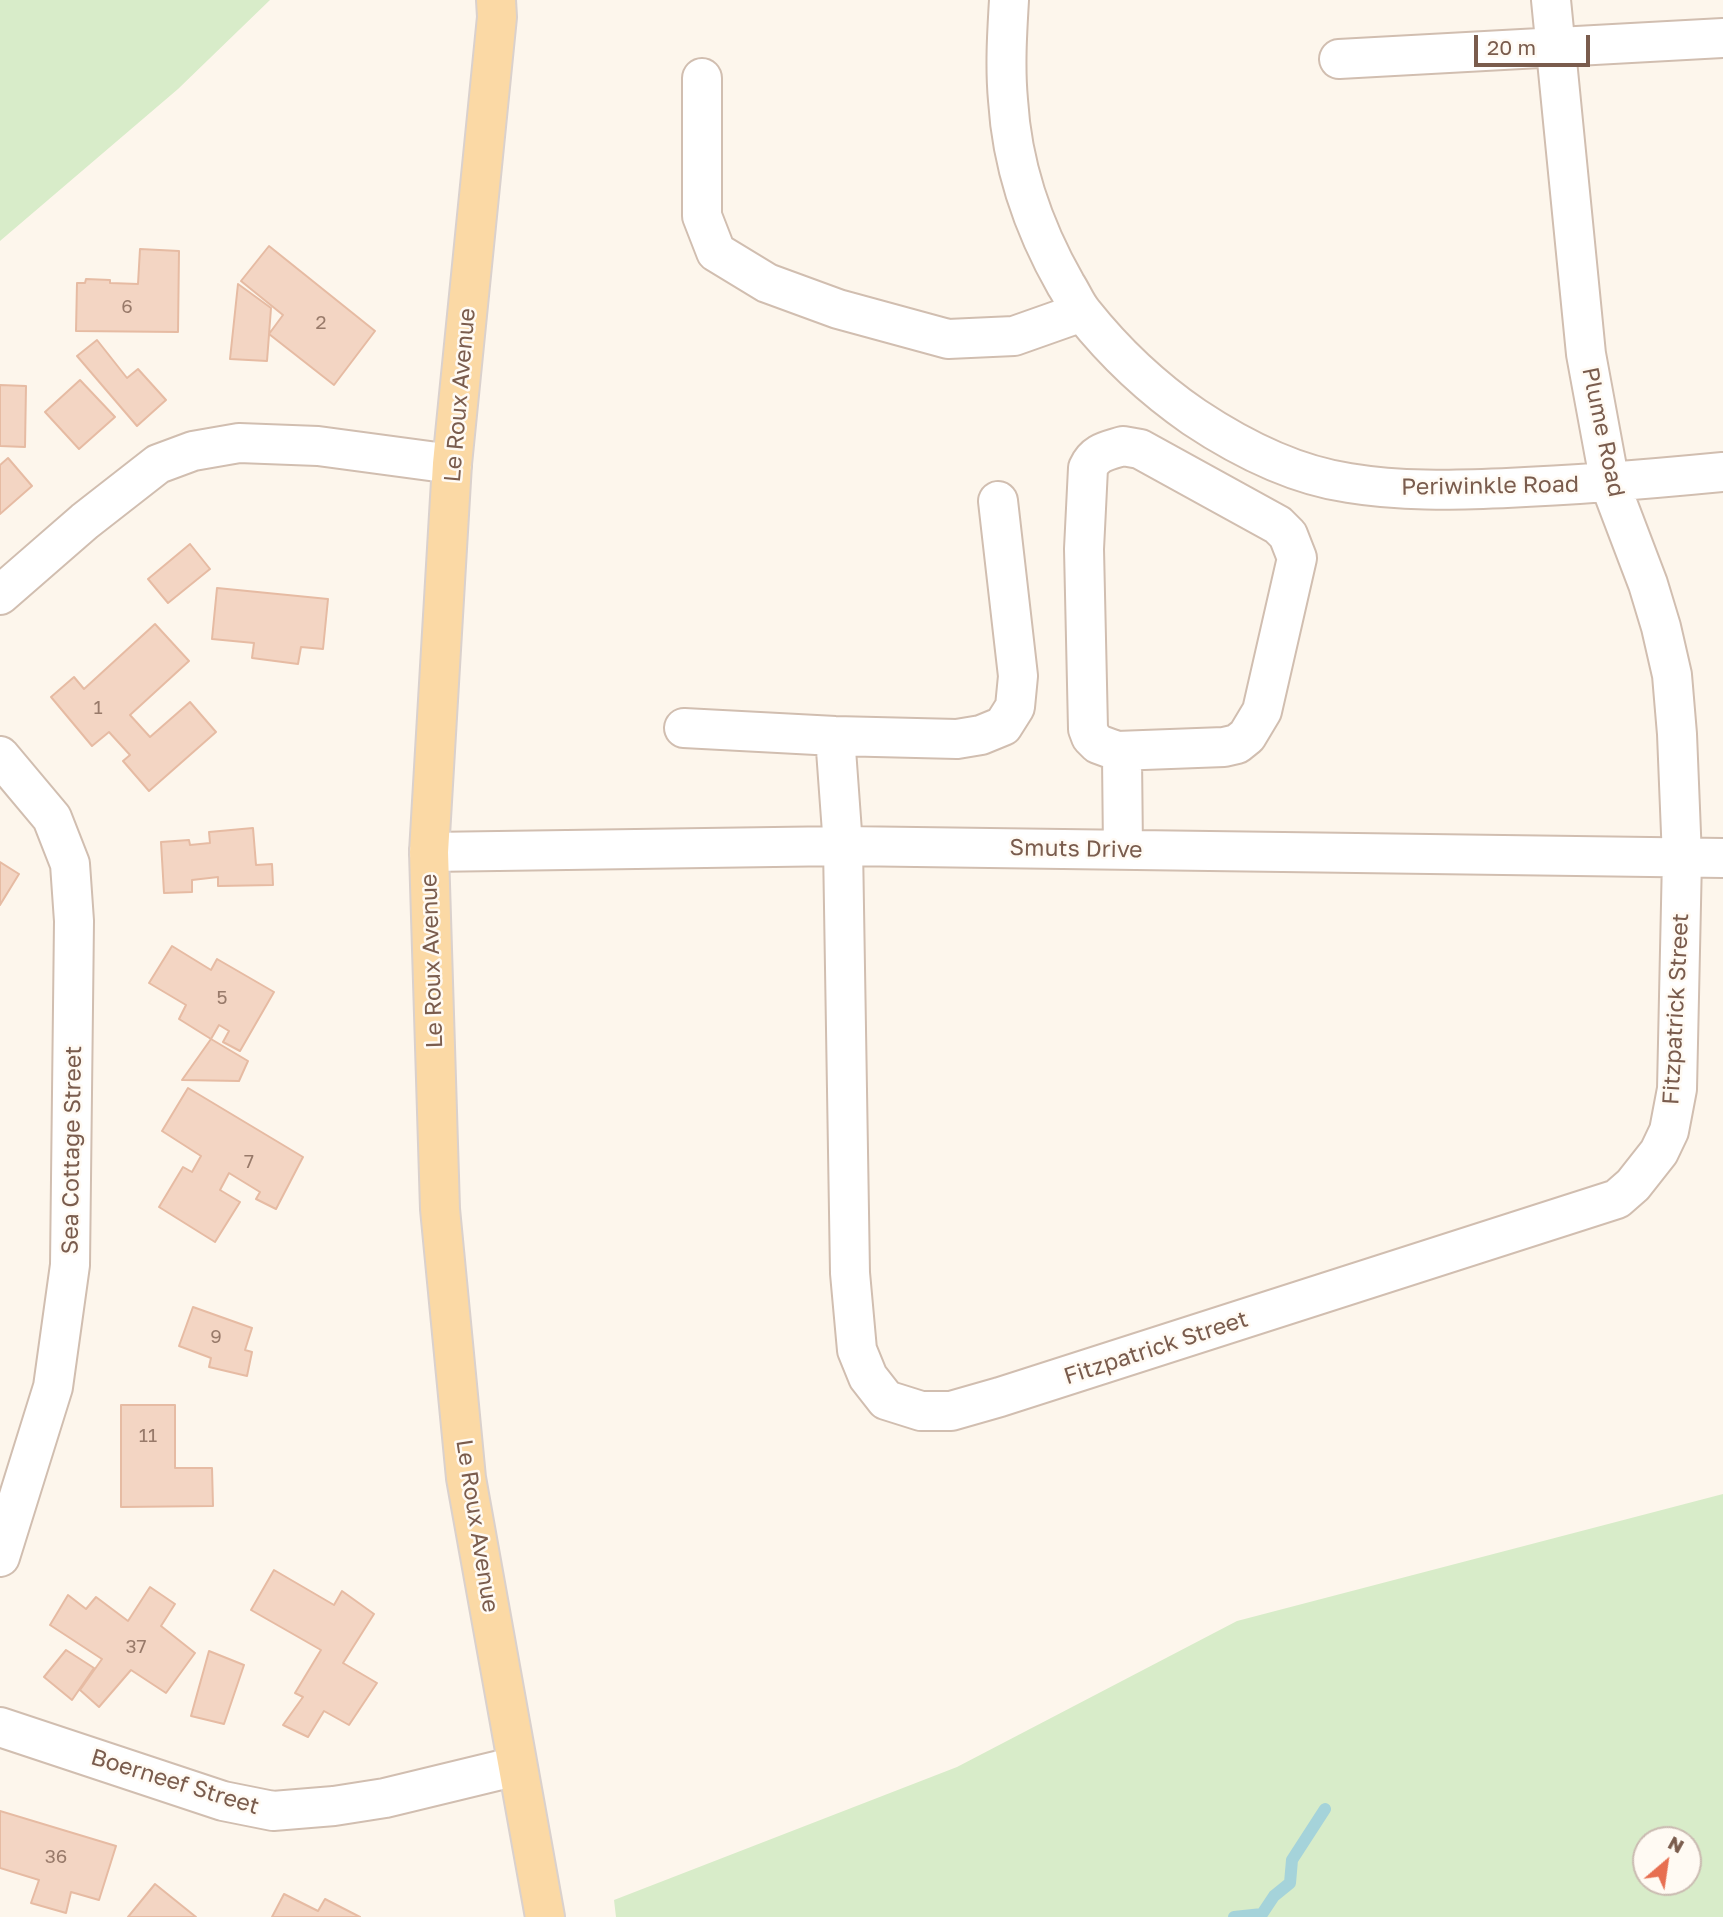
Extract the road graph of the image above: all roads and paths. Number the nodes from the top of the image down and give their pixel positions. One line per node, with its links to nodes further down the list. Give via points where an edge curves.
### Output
1 (496, 0): 9 (main road, Le Roux Avenue)
2 (1009, 0): 8 (street, Periwinkle Road, via 1008,103 1019,171 1053,262)
3 (1551, 0): 5 (street, Plume Road)
4 (1723, 38): 5 (street)
5 (1555, 46): 6 (street); 11 (street, Plume Road, via 1586,354)
6 (1339, 59)
7 (702, 78): 8 (street, via 702,216 716,252 726,259 767,283 838,309 948,340 1014,336)
8 (1082, 312): 11 (street, Periwinkle Road, via 1168,400 1215,431 1303,471 1346,483 1419,491)
9 (452, 464): 13 (street, via 318,446 240,443 193,451 158,464); 20 (main road, Le Roux Avenue)
10 (1723, 472): 11 (street, Periwinkle Road)
11 (1610, 484): 21 (street, Plume Road, via 1648,584 1672,675)
12 (998, 501): 15 (street, via 1018,676 1010,717 1003,726 957,739)
13 (0, 595)
14 (684, 728): 15 (street)
15 (835, 736): 18 (street, Fitzpatrick Street)
16 (1117, 751): 16 (street, via 1098,744 1088,729 1084,549 1088,468 1092,458 1123,446 1140,449 1278,525 1288,535 1297,558 1262,711 1247,737 1224,747); 19 (street, via 1122,758)
17 (0, 756): 23 (street, Sea Cottage Street, via 52,818 70,864 74,921 70,1265 53,1387)
18 (844, 846): 19 (street, Smuts Drive); 20 (street, Smuts Drive); 21 (street, Fitzpatrick Street, via 850,1273 856,1350 868,1377 886,1400 921,1411 951,1411 1000,1397 1617,1199 1649,1167 1669,1131 1676,1089)
19 (1123, 849): 21 (street, Smuts Drive)
20 (429, 852): 25 (main road, Le Roux Avenue, via 440,1209 466,1478)
21 (1682, 858): 22 (street, Smuts Drive)
22 (1723, 858)
23 (0, 1557)
24 (0, 1727): 25 (street, Boerneef Street, via 223,1801 273,1811 385,1798)
25 (517, 1766): 26 (main road, Le Roux Avenue)
26 (545, 1917)

